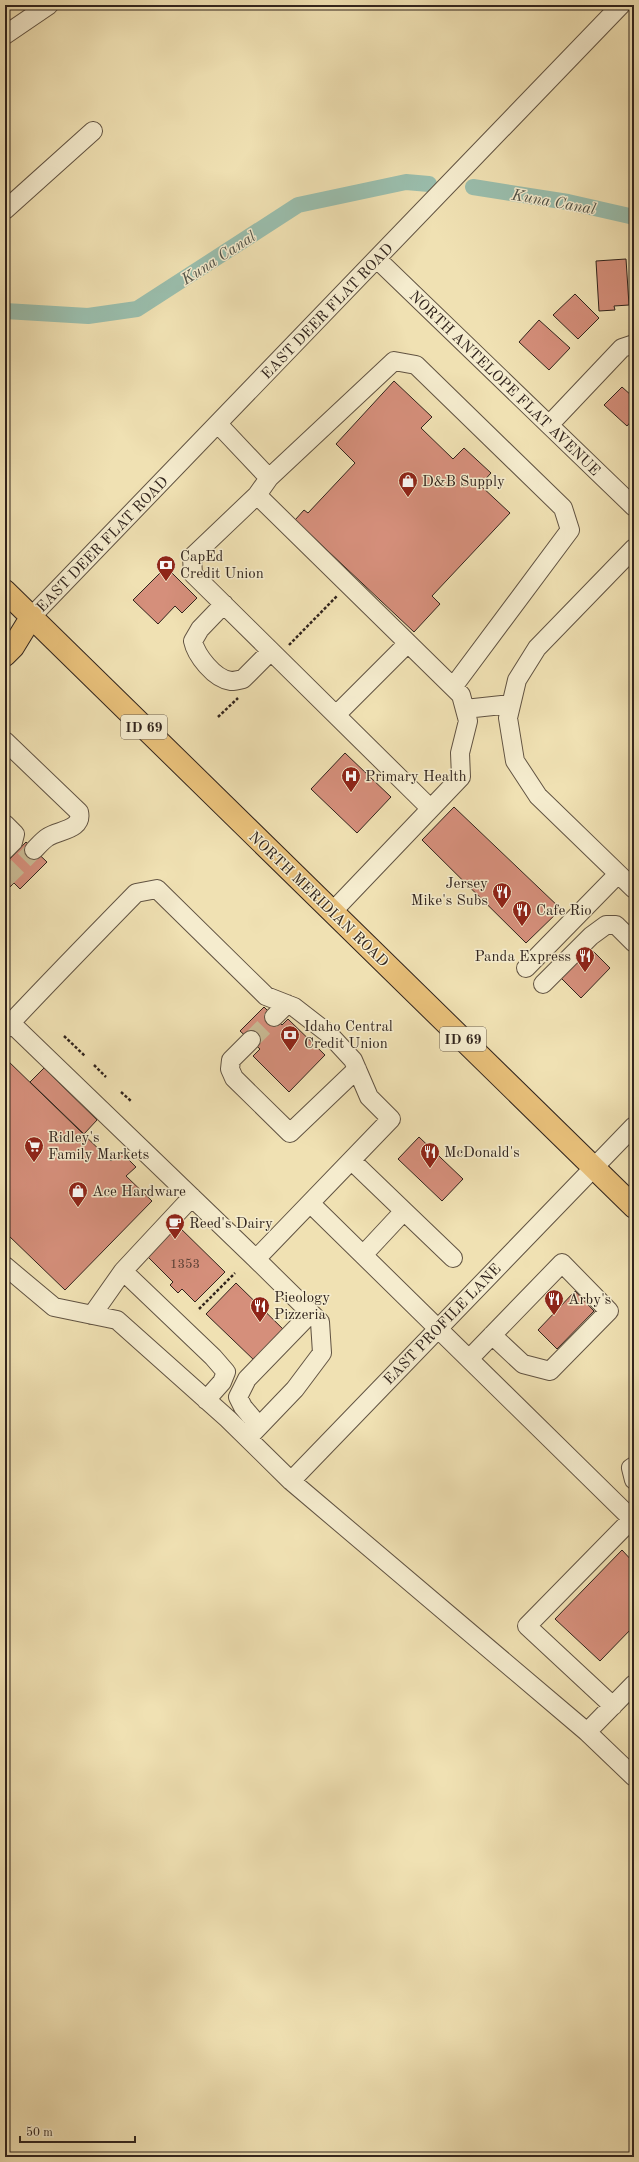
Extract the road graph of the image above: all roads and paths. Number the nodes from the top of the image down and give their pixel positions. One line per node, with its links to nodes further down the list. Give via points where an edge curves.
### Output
1 (50, 5): 3 (street)
2 (621, 5): 6 (street, EAST DEER FLAT ROAD)
3 (5, 35)
4 (93, 131): 5 (street)
5 (5, 210)
6 (377, 259): 8 (street, EAST DEER FLAT ROAD); 9 (street, NORTH ANTELOPE FLAT AVENUE)
7 (634, 344): 9 (street, via 622,348)
8 (218, 424): 10 (street); 16 (street, EAST DEER FLAT ROAD)
9 (548, 425): 12 (street, NORTH ANTELOPE FLAT AVENUE)
10 (269, 478): 11 (street); 21 (street, via 394,361 416,365 563,508 570,530)
11 (256, 495): 15 (street, via 192,557 193,574); 18 (street)
12 (634, 507)
13 (634, 548): 23 (street, via 537,648 516,680)
14 (5, 591): 16 (main road, NORTH MERIDIAN ROAD / ID 69)
15 (224, 604): 19 (street); 19 (street, via 200,629 193,641 201,659 218,676 230,681 243,679)
16 (32, 616): 17 (main road, EAST DEER FLAT ROAD); 20 (main road, EAST DEER FLAT ROAD, via 13,647); 32 (main road, NORTH MERIDIAN ROAD / ID 69)
17 (5, 632)
18 (408, 643): 21 (street); 24 (street)
19 (271, 651): 24 (street)
20 (5, 655)
21 (453, 687): 22 (street, via 461,695)
22 (465, 709): 23 (street); 26 (street, via 468,721 460,753 461,777)
23 (510, 711): 30 (street, via 515,761 538,796)
24 (336, 715): 26 (street)
25 (5, 741): 29 (street, via 79,812 77,824 48,837)
26 (430, 808): 32 (street)
27 (5, 824): 28 (street, via 15,834 15,838)
28 (5, 850)
29 (34, 850)
30 (618, 874): 31 (street); 34 (street)
31 (634, 889)
32 (333, 911): 49 (main road, NORTH MERIDIAN ROAD / ID 69)
33 (634, 944): 35 (street, via 616,926 606,924)
34 (526, 968)
35 (543, 984)
36 (287, 1004): 37 (street); 38 (street, via 266,996 157,889 136,893); 43 (street, via 328,1034 353,1060)
37 (274, 1017)
38 (8, 1026): 50 (street)
39 (64, 1036): 41 (path)
40 (251, 1040): 43 (street, via 231,1060 232,1074 290,1133)
41 (85, 1056)
42 (94, 1065): 44 (path)
43 (357, 1069): 48 (street, via 369,1097 391,1119)
44 (106, 1077)
45 (121, 1092): 46 (path)
46 (131, 1101)
47 (634, 1126): 49 (street, EAST PROFILE LANE)
48 (352, 1161): 51 (street); 53 (street)
49 (593, 1167): 52 (main road, NORTH MERIDIAN ROAD / ID 69); 63 (street, EAST PROFILE LANE)
50 (192, 1198): 56 (street); 58 (street)
51 (310, 1203): 54 (street); 56 (street)
52 (634, 1207)
53 (404, 1211): 54 (street); 55 (street)
54 (363, 1255): 63 (street)
55 (453, 1258)
56 (256, 1259): 61 (street)
57 (5, 1266): 62 (street, via 54,1307)
58 (123, 1271): 62 (street); 66 (street, via 226,1372 222,1382)
59 (234, 1273): 60 (path)
60 (199, 1309)
61 (311, 1314): 67 (street, via 320,1322 322,1353 295,1389); 67 (street, via 247,1379 238,1397)
62 (92, 1315): 66 (street, via 117,1320)
63 (438, 1328): 65 (street); 70 (street, EAST PROFILE LANE)
64 (492, 1335): 64 (street, via 562,1263 609,1311 550,1371 523,1364); 65 (street)
65 (469, 1359): 71 (street)
66 (206, 1400): 67 (street)
67 (253, 1432): 70 (street)
68 (634, 1466): 69 (street, via 631,1468)
69 (634, 1480)
70 (291, 1481): 74 (street)
71 (633, 1520): 73 (street, via 527,1626)
72 (634, 1684): 73 (street)
73 (613, 1706): 74 (street)
74 (587, 1732): 75 (street)
75 (634, 1777)

